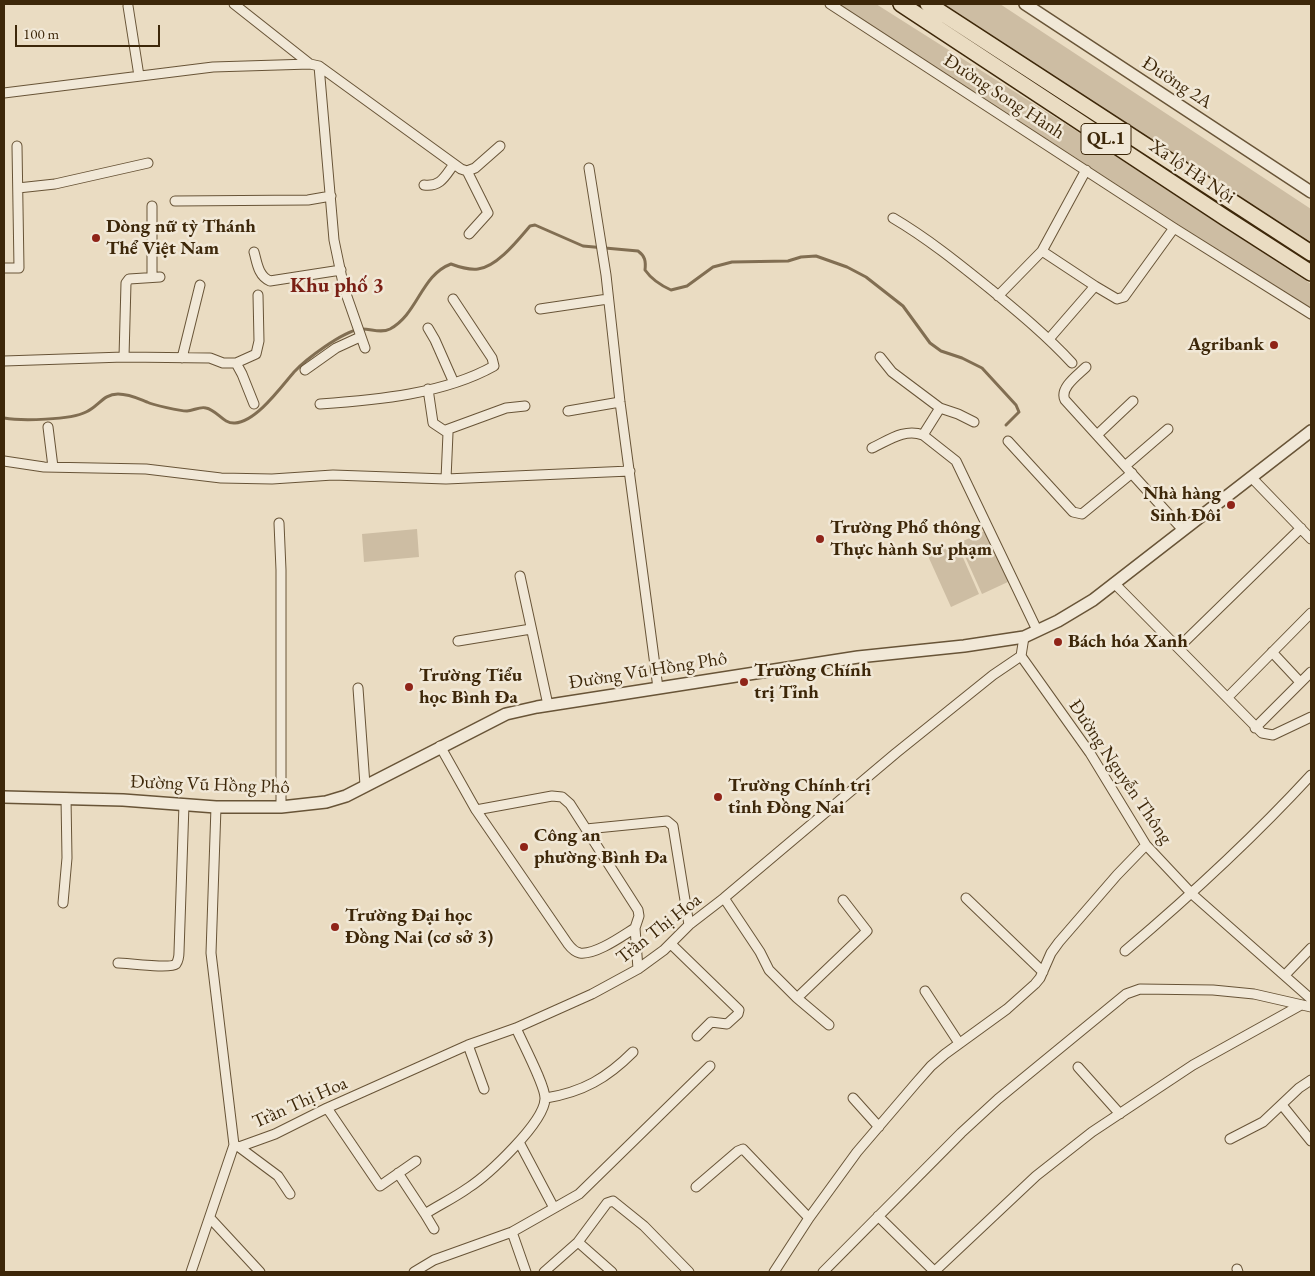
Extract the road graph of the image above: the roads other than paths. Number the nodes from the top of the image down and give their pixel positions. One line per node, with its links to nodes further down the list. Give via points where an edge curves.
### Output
1 (234, 4): 7 (street)
2 (830, 4): 15 (street, Đường Song Hành)
3 (901, 4): 31 (highway, Xa lộ Hà Nội / QL.1)
4 (928, 4): 28 (highway, Xa lộ Hà Nội / QL.1)
5 (1025, 4): 19 (street, Đường 2A)
6 (128, 6): 8 (street)
7 (314, 65): 8 (street, via 213,67); 13 (street); 20 (street)
8 (139, 76): 9 (street)
9 (4, 93)
10 (17, 146): 18 (street)
11 (500, 146): 16 (street)
12 (148, 163): 18 (street, via 55,184)
13 (454, 164): 16 (street); 17 (street, via 438,184)
14 (589, 168): 37 (street)
15 (1086, 170): 24 (street, Đường Song Hành); 27 (street)
16 (467, 171): 25 (street, via 488,213)
17 (424, 185)
18 (18, 188): 29 (street, via 19,268)
19 (1311, 192)
20 (331, 196): 21 (street, via 308,200); 30 (street, via 334,240)
21 (175, 201)
22 (152, 206): 44 (street, via 156,277 129,279 126,283)
23 (893, 218): 35 (street, via 948,254)
24 (1174, 228): 33 (street, via 1124,297 1114,298); 39 (street, Đường Song Hành)
25 (469, 234)
26 (254, 252): 30 (street, via 261,274 270,281)
27 (1042, 252): 33 (street); 35 (street)
28 (1311, 254)
29 (4, 268)
30 (341, 270): 41 (street)
31 (1311, 273)
32 (200, 285): 46 (street)
33 (1095, 286): 42 (street)
34 (258, 295): 48 (street, via 259,341 256,354)
35 (998, 296): 42 (street)
36 (453, 299): 52 (street, via 495,364 478,375)
37 (608, 299): 38 (street); 55 (street)
38 (540, 308)
39 (1311, 314)
40 (428, 328): 52 (street)
41 (360, 337): 43 (street); 51 (street, via 336,348)
42 (1049, 338): 49 (street)
43 (365, 348)
44 (124, 357): 46 (street); 47 (street)
45 (880, 357): 59 (street, via 892,372)
46 (182, 358): 48 (street, via 210,358)
47 (4, 361)
48 (236, 363): 56 (street)
49 (1072, 363)
50 (1086, 367): 67 (street, via 1064,390 1063,396)
51 (305, 370)
52 (454, 383): 53 (street)
53 (428, 389): 57 (street, via 365,401); 64 (street, via 433,423)
54 (1133, 401): 67 (street)
55 (620, 402): 60 (street); 73 (street)
56 (254, 404)
57 (320, 404)
58 (525, 406): 64 (street, via 506,408)
59 (940, 408): 61 (street); 66 (street)
60 (568, 411)
61 (974, 422)
62 (48, 428): 72 (street)
63 (1168, 429): 71 (street)
64 (446, 430): 76 (street, via 449,436)
65 (1311, 431): 75 (street, Đường Vũ Hồng Phô)
66 (923, 435): 69 (street, via 907,432); 85 (street, via 956,461)
67 (1097, 435): 71 (street)
68 (1008, 441): 74 (street, via 1073,512 1082,514)
69 (872, 448)
70 (4, 461): 72 (street)
71 (1125, 466): 74 (street)
72 (53, 467): 76 (street, via 146,469 221,478 333,475)
73 (630, 471): 76 (street); 94 (street)
74 (1132, 473): 79 (street)
75 (1251, 477): 78 (street); 79 (street, Đường Vũ Hồng Phô)
76 (446, 479)
77 (279, 523): 106 (street)
78 (1301, 528): 80 (street); 88 (street)
79 (1183, 530): 82 (street, Đường Vũ Hồng Phô)
80 (1311, 539)
81 (520, 576): 84 (street)
82 (1114, 584): 85 (street, Đường Vũ Hồng Phô, via 1080,609); 88 (street)
83 (1311, 613): 89 (street)
84 (532, 629): 87 (street); 96 (street)
85 (1037, 630): 86 (street, Đường Vũ Hồng Phô)
86 (1024, 637): 90 (street); 94 (street, Đường Vũ Hồng Phô, via 858,657)
87 (458, 641)
88 (1178, 648): 95 (street)
89 (1272, 652): 92 (street); 95 (street)
90 (1021, 656): 109 (street, Đường Nguyễn Thông, via 1090,753); 111 (street, Trần Thị Hoa, via 902,748)
91 (1311, 672): 92 (street)
92 (1300, 682): 98 (street)
93 (358, 688): 101 (street)
94 (658, 688): 96 (street, Đường Vũ Hồng Phô)
95 (1228, 697): 98 (street)
96 (548, 704): 99 (street, Đường Vũ Hồng Phô, via 506,714)
97 (1311, 717): 98 (street, via 1273,735)
98 (1255, 728)
99 (440, 746): 101 (street, Đường Vũ Hồng Phô); 107 (street)
100 (1311, 775): 110 (street)
101 (365, 784): 106 (street, Đường Vũ Hồng Phô, via 346,796 326,802)
102 (4, 797): 103 (street, Đường Vũ Hồng Phô)
103 (66, 798): 104 (street, Đường Vũ Hồng Phô); 114 (street, via 67,858)
104 (184, 804): 105 (street, Đường Vũ Hồng Phô); 120 (street, via 180,952 177,963 165,966)
105 (216, 807): 106 (street, Đường Vũ Hồng Phô); 148 (street, via 211,953)
106 (280, 807)
107 (476, 810): 108 (street, via 562,797); 116 (street, via 574,950 588,953 602,948)
108 (586, 829): 115 (street, via 671,823); 116 (street, via 638,910)
109 (1146, 845): 110 (street, Đường Nguyễn Thông); 122 (street, via 1059,942)
110 (1192, 894): 119 (street); 123 (street, Đường Nguyễn Thông)
111 (724, 898): 115 (street, Trần Thị Hoa); 125 (street, via 770,970)
112 (966, 898): 122 (street)
113 (843, 900): 125 (street, via 867,931)
114 (63, 903)
115 (689, 925): 117 (street, Trần Thị Hoa)
116 (635, 928): 121 (street)
117 (671, 944): 121 (street, Trần Thị Hoa); 131 (street, via 739,1010 728,1024 711,1022)
118 (1311, 948): 123 (street)
119 (1125, 951)
120 (118, 963)
121 (638, 969): 130 (street, Trần Thị Hoa)
122 (1043, 972): 132 (street, via 1035,984 1007,1009)
123 (1285, 975): 126 (street, Đường Nguyễn Thông)
124 (925, 991): 132 (street)
125 (797, 998): 129 (street)
126 (1311, 999)
127 (1301, 1005): 128 (street); 143 (street, via 1221,1048); 155 (street, via 1254,994 1213,990 1140,989 1126,994 998,1099)
128 (1311, 1007)
129 (829, 1025)
130 (516, 1028): 133 (street, Trần Thị Hoa); 139 (street)
131 (697, 1036)
132 (959, 1043): 144 (street, via 931,1066)
133 (468, 1045): 138 (street); 142 (street, Trần Thị Hoa)
134 (633, 1052): 139 (street, via 600,1080 585,1088)
135 (710, 1066): 153 (street, via 579,1194)
136 (1078, 1067): 143 (street)
137 (1311, 1080): 141 (street)
138 (484, 1089)
139 (546, 1098): 146 (street, via 541,1113)
140 (853, 1098): 144 (street)
141 (1282, 1104): 145 (street, via 1263,1122); 147 (street)
142 (327, 1108): 148 (street, Trần Thị Hoa, via 275,1134); 150 (street, via 380,1186)
143 (1120, 1114): 170 (street, via 1036,1176)
144 (879, 1127): 157 (street)
145 (1230, 1139)
146 (519, 1142): 153 (street); 154 (street, via 469,1188)
147 (1311, 1142)
148 (237, 1146): 152 (street, via 278,1176); 156 (street)
149 (416, 1160): 150 (street)
150 (398, 1173): 154 (street)
151 (696, 1187): 157 (street, via 743,1149)
152 (290, 1194)
153 (554, 1208): 159 (street)
154 (425, 1214): 158 (street)
155 (878, 1216): 169 (street); 170 (street)
156 (210, 1218): 161 (street); 162 (street)
157 (809, 1218): 168 (street)
158 (434, 1229)
159 (512, 1232): 163 (street, via 434,1260); 164 (street)
160 (578, 1242): 165 (street); 166 (street); 167 (street, via 607,1203 613,1201 644,1226)
161 (191, 1272)
162 (260, 1272)
163 (414, 1272)
164 (526, 1272)
165 (544, 1272)
166 (612, 1272)
167 (689, 1272)
168 (774, 1272)
169 (823, 1272)
170 (935, 1272)

